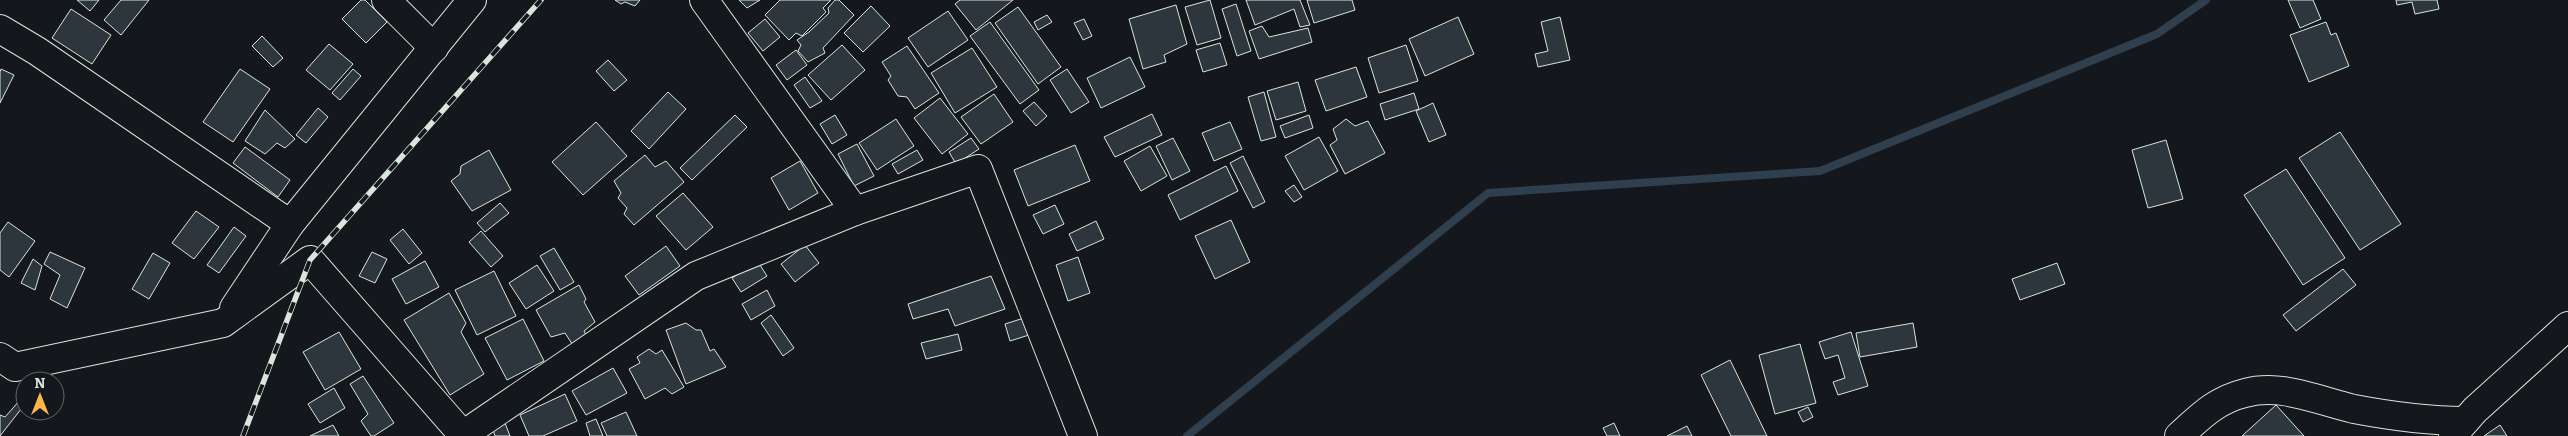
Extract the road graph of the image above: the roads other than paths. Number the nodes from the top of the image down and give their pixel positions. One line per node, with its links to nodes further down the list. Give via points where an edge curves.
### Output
1 (386, 0): 5 (street)
2 (472, 0): 5 (street)
3 (704, 0): 6 (street)
4 (0, 29): 7 (street)
5 (434, 48): 7 (street)
6 (856, 211): 8 (street, via 696,276 463,435 310,260); 12 (street, via 978,170)
7 (290, 224): 8 (street)
8 (223, 324): 10 (street, via 15,366)
9 (2568, 326): 11 (street)
10 (0, 357)
11 (2458, 429): 13 (street, via 2371,412 2285,390 2246,392 2213,405)
12 (1083, 436)
13 (2179, 436)

